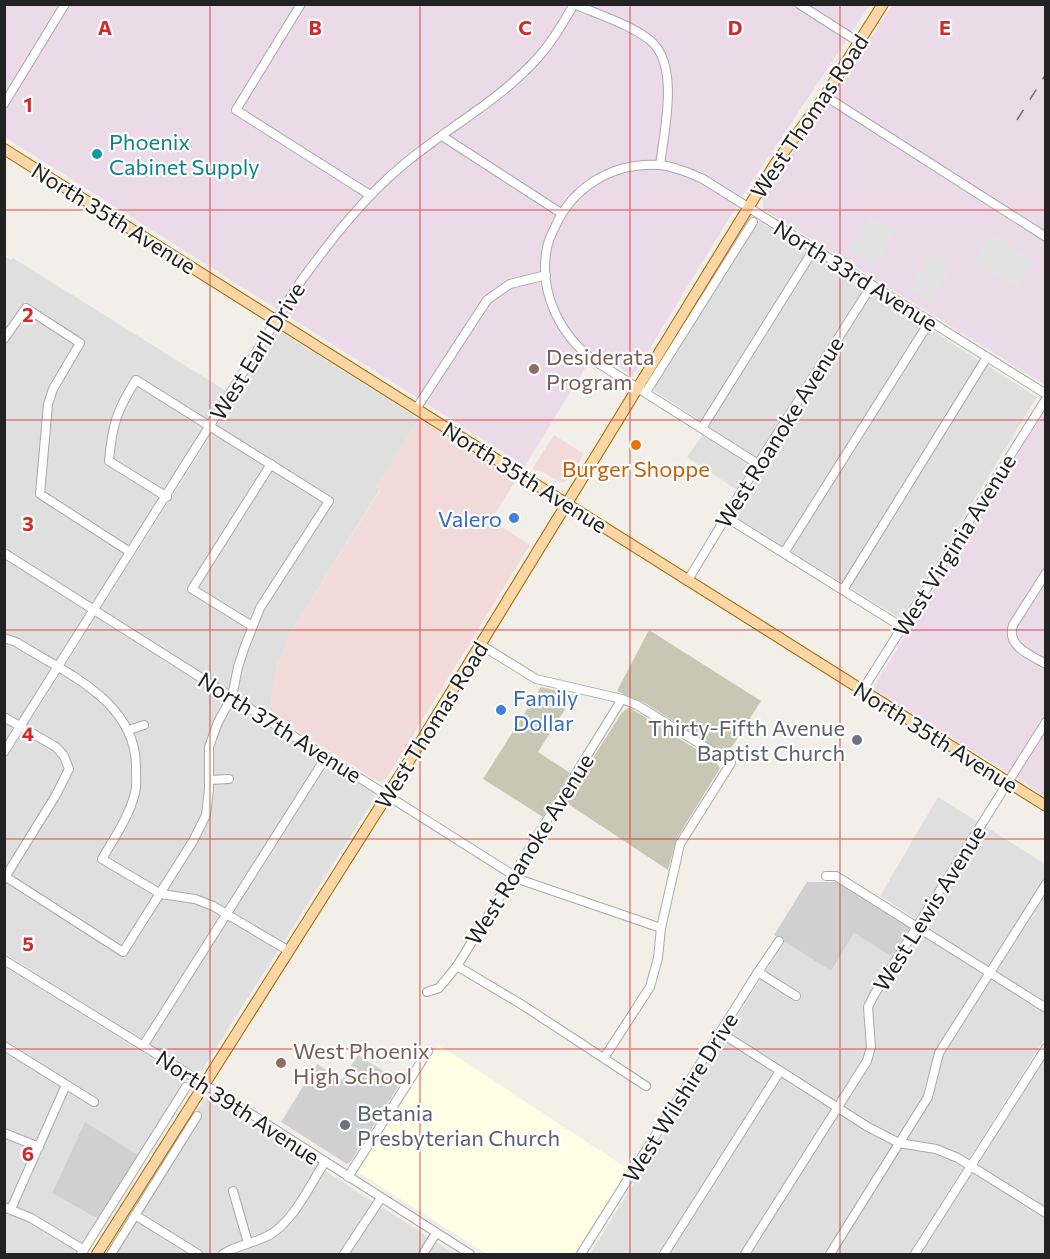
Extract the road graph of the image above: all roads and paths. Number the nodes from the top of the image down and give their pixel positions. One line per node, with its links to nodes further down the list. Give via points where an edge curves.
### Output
1 (65, 4): 8 (street)
2 (301, 4): 12 (street, via 236,110)
3 (574, 4): 9 (street, West Earll Drive, via 532,64); 11 (street, via 624,25 653,42 660,52 668,81)
4 (799, 4): 6 (street)
5 (883, 4): 6 (main road, West Thomas Road)
6 (860, 43): 7 (main road, West Thomas Road)
7 (825, 96): 13 (main road, West Thomas Road); 17 (street)
8 (4, 104)
9 (442, 136): 12 (street, West Earll Drive); 14 (street)
10 (4, 149): 21 (main road, North 35th Avenue)
11 (660, 165): 13 (street, North 33rd Avenue, via 703,179); 14 (street, via 605,174 574,197)
12 (370, 195): 21 (street, West Earll Drive, via 328,243)
13 (748, 207): 16 (main road, West Thomas Road); 18 (street, North 33rd Avenue)
14 (561, 213): 19 (street, via 547,248)
15 (753, 222): 16 (street, West Thomas Road)
16 (740, 231): 25 (main road, West Thomas Road)
17 (1046, 237)
18 (814, 249): 20 (street, North 33rd Avenue); 30 (street)
19 (546, 275): 25 (street, via 548,294 561,325 577,347); 28 (street, via 510,284 487,300)
20 (872, 285): 22 (street, North 33rd Avenue); 32 (street, West Roanoke Avenue)
21 (277, 321): 28 (main road, North 35th Avenue); 29 (street, West Earll Drive)
22 (930, 321): 24 (street, North 33rd Avenue); 38 (street)
23 (4, 339): 36 (street, via 26,308 80,343 48,404 40,494)
24 (987, 357): 26 (street, North 33rd Avenue); 41 (street)
25 (642, 389): 30 (street); 34 (main road, West Thomas Road)
26 (1046, 394)
27 (1046, 399): 44 (street, West Virginia Avenue)
28 (416, 409): 34 (main road, North 35th Avenue)
29 (210, 426): 31 (street); 33 (street, West Earll Drive); 33 (street, via 136,380 118,411 109,461)
30 (702, 428): 32 (street)
31 (270, 464): 43 (street, via 329,501); 43 (street, via 192,589)
32 (758, 464): 35 (street, West Roanoke Avenue)
33 (167, 497): 36 (street, West Earll Drive)
34 (566, 503): 40 (main road, North 35th Avenue); 46 (main road, West Thomas Road)
35 (726, 517): 38 (street); 40 (street, West Roanoke Avenue)
36 (130, 552): 42 (street, West Earll Drive)
37 (4, 553): 42 (street, North 37th Avenue)
38 (784, 553): 41 (street)
39 (1046, 573): 47 (street, via 1013,624 1012,638 1021,649)
40 (688, 580): 49 (main road, North 35th Avenue)
41 (843, 590): 44 (street)
42 (94, 609): 48 (street, West Earll Drive); 50 (street, North 37th Avenue)
43 (252, 626): 50 (street)
44 (902, 627): 49 (street, West Virginia Avenue)
45 (4, 638): 48 (street)
46 (480, 645): 51 (street, via 536,679); 62 (main road, West Thomas Road)
47 (1046, 664)
48 (58, 668): 55 (street, West Earll Drive); 56 (street, via 114,707)
49 (862, 691): 61 (main road, North 35th Avenue)
50 (232, 697): 58 (street, North 37th Avenue); 60 (street, via 209,747)
51 (622, 699): 64 (street, West Roanoke Avenue); 71 (street, via 731,763 680,844)
52 (4, 717): 55 (street)
53 (1046, 722): 61 (street, West Lewis Avenue)
54 (144, 725): 56 (street)
55 (20, 727): 57 (street, West Earll Drive); 66 (street, via 56,747 69,769)
56 (129, 730): 68 (street, via 137,760 136,792 102,859)
57 (4, 752)
58 (326, 757): 62 (street, North 37th Avenue); 69 (street)
59 (229, 779): 60 (street)
60 (209, 780): 68 (street, via 206,815)
61 (1008, 782): 63 (main road, North 35th Avenue); 70 (street, West Lewis Avenue)
62 (388, 795): 64 (street, North 37th Avenue); 73 (main road, West Thomas Road)
63 (1046, 806)
64 (513, 875): 71 (street, North 37th Avenue); 75 (street, West Roanoke Avenue)
65 (826, 876): 70 (street, via 836,876)
66 (5, 878): 68 (street, via 123,952)
67 (1046, 884): 77 (street)
68 (161, 894): 69 (street, via 195,899)
69 (227, 913): 73 (street); 83 (street)
70 (916, 927): 77 (street); 93 (street, West Lewis Avenue, via 868,1007 871,1047 867,1061)
71 (661, 928): 86 (street, via 650,987)
72 (779, 941): 76 (street, West Wilshire Drive)
73 (289, 951): 89 (main road, West Thomas Road)
74 (4, 960): 83 (street, North 39th Avenue)
75 (457, 966): 78 (street, West Roanoke Avenue, via 439,988); 86 (street)
76 (758, 972): 79 (street); 81 (street, West Wilshire Drive)
77 (990, 974): 80 (street); 96 (street, via 939,1053 928,1097)
78 (427, 992)
79 (796, 996)
80 (1046, 1008)
81 (721, 1033): 87 (street); 118 (street, West Wilshire Drive)
82 (4, 1046): 88 (street)
83 (143, 1046): 89 (street, North 39th Avenue)
84 (1046, 1048): 99 (street)
85 (428, 1051): 100 (street)
86 (604, 1058): 90 (street)
87 (780, 1071): 93 (street); 119 (street)
88 (66, 1085): 92 (street); 97 (street)
89 (204, 1085): 98 (street, North 39th Avenue); 107 (main road, West Thomas Road)
90 (646, 1086)
91 (186, 1087): 104 (street)
92 (93, 1101)
93 (838, 1108): 96 (street); 120 (street, West Lewis Avenue)
94 (197, 1116): 106 (street)
95 (4, 1133): 97 (street)
96 (899, 1143): 99 (street, via 936,1149); 121 (street)
97 (39, 1147): 103 (street)
98 (325, 1162): 100 (street, North 39th Avenue); 109 (street, via 285,1222 268,1236)
99 (972, 1166): 105 (street); 122 (street)
100 (348, 1177): 102 (street, North 39th Avenue)
101 (233, 1191): 109 (street)
102 (381, 1198): 108 (street, North 39th Avenue); 115 (street)
103 (8, 1208): 110 (street, via 31,1218)
104 (108, 1211): 107 (street); 110 (street)
105 (1046, 1213)
106 (135, 1215): 112 (street); 113 (street)
107 (120, 1218): 111 (main road, West Thomas Road)
108 (436, 1233): 116 (street); 117 (street, North 39th Avenue)
109 (248, 1243): 114 (street)
110 (83, 1252)
111 (97, 1254)
112 (111, 1254)
113 (198, 1254)
114 (223, 1254)
115 (344, 1254)
116 (423, 1254)
117 (470, 1254)
118 (581, 1254)
119 (664, 1254)
120 (745, 1254)
121 (832, 1254)
122 (915, 1254)

